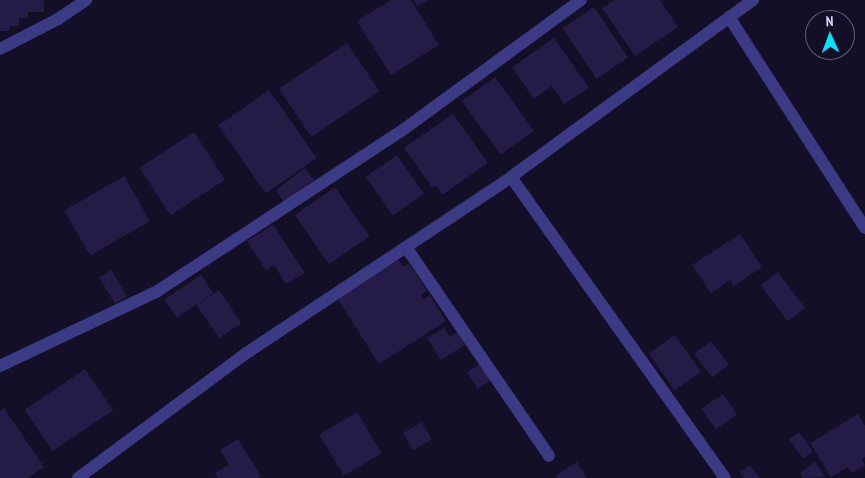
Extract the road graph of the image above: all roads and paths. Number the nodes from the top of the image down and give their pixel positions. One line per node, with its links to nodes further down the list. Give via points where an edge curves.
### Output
1 (86, 0): 5 (lane, via 58,19)
2 (581, 0): 9 (lane, via 400,132 156,292)
3 (753, 0): 4 (lane)
4 (729, 17): 6 (lane); 7 (lane)
5 (0, 49)
6 (511, 177): 8 (lane); 12 (lane)
7 (865, 228)
8 (406, 247): 10 (lane); 11 (lane, via 245,354)
9 (0, 366)
10 (549, 456)
11 (78, 478)
12 (725, 478)

